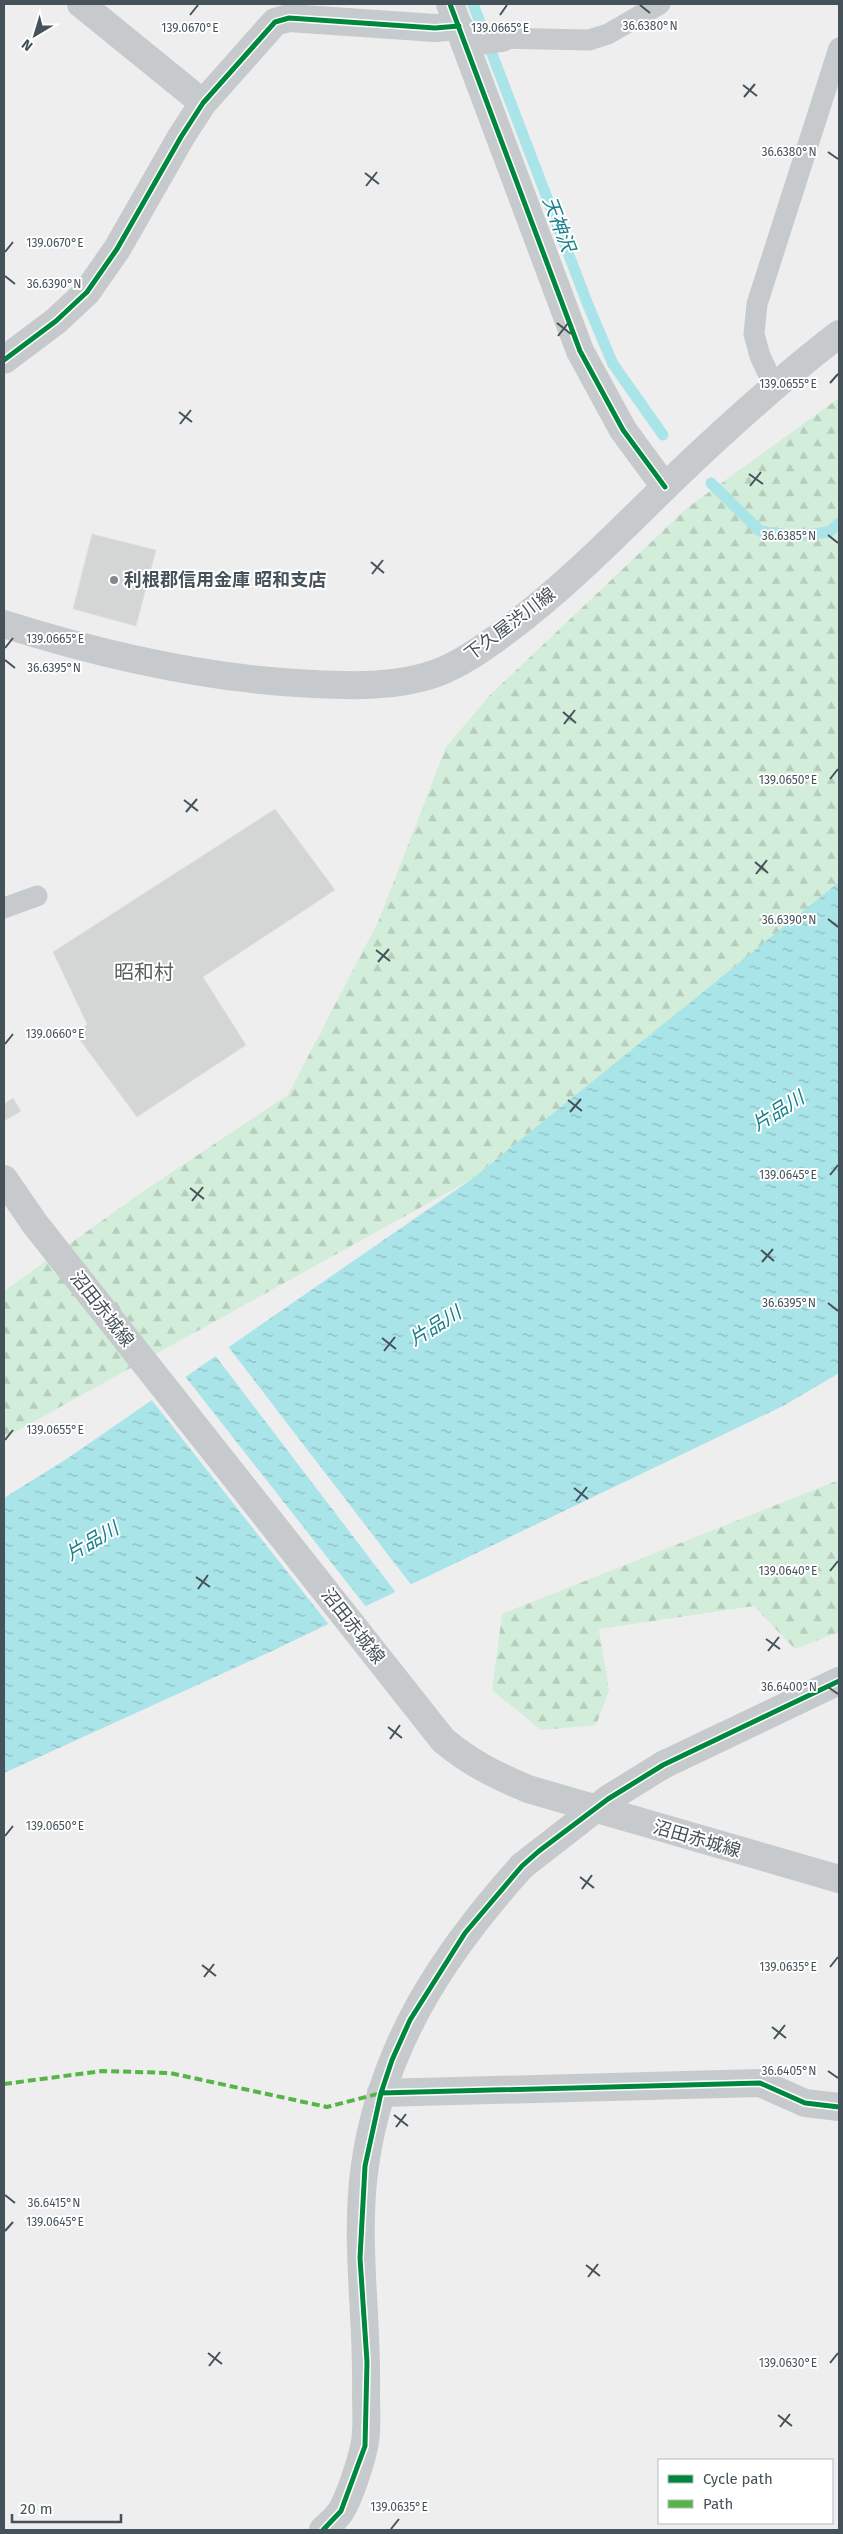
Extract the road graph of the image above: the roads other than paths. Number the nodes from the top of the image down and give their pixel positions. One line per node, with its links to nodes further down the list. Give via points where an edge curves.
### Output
1 (81, 4): 5 (street)
2 (660, 4): 3 (lane, via 608,34 589,40)
3 (471, 31): 5 (street, via 289,18 275,22); 9 (street, via 580,351 623,430)
4 (839, 48): 8 (lane, via 757,304 754,334)
5 (203, 103): 7 (street, via 117,249 87,292 56,321)
6 (839, 334): 8 (street, 下久屋渋川線)
7 (4, 360)
8 (774, 386): 9 (street, 下久屋渋川線)
9 (666, 487): 10 (street, 下久屋渋川線, via 568,580 484,647 434,674 396,682 347,686 287,683 176,669 113,656)
10 (4, 624)
11 (37, 896): 12 (lane)
12 (4, 908)
13 (4, 1179): 15 (street, 沼田赤城線, via 35,1224 443,1740 463,1757 528,1790)
14 (839, 1681): 16 (street, bridge, via 663,1765 581,1819 522,1866 465,1933 431,1986 395,2052)
15 (839, 1879)
16 (381, 2093): 17 (street, via 760,2083 805,2103); 18 (street, via 365,2166 361,2214 360,2258 367,2362 365,2446 341,2511)
17 (839, 2107)
18 (323, 2530)

